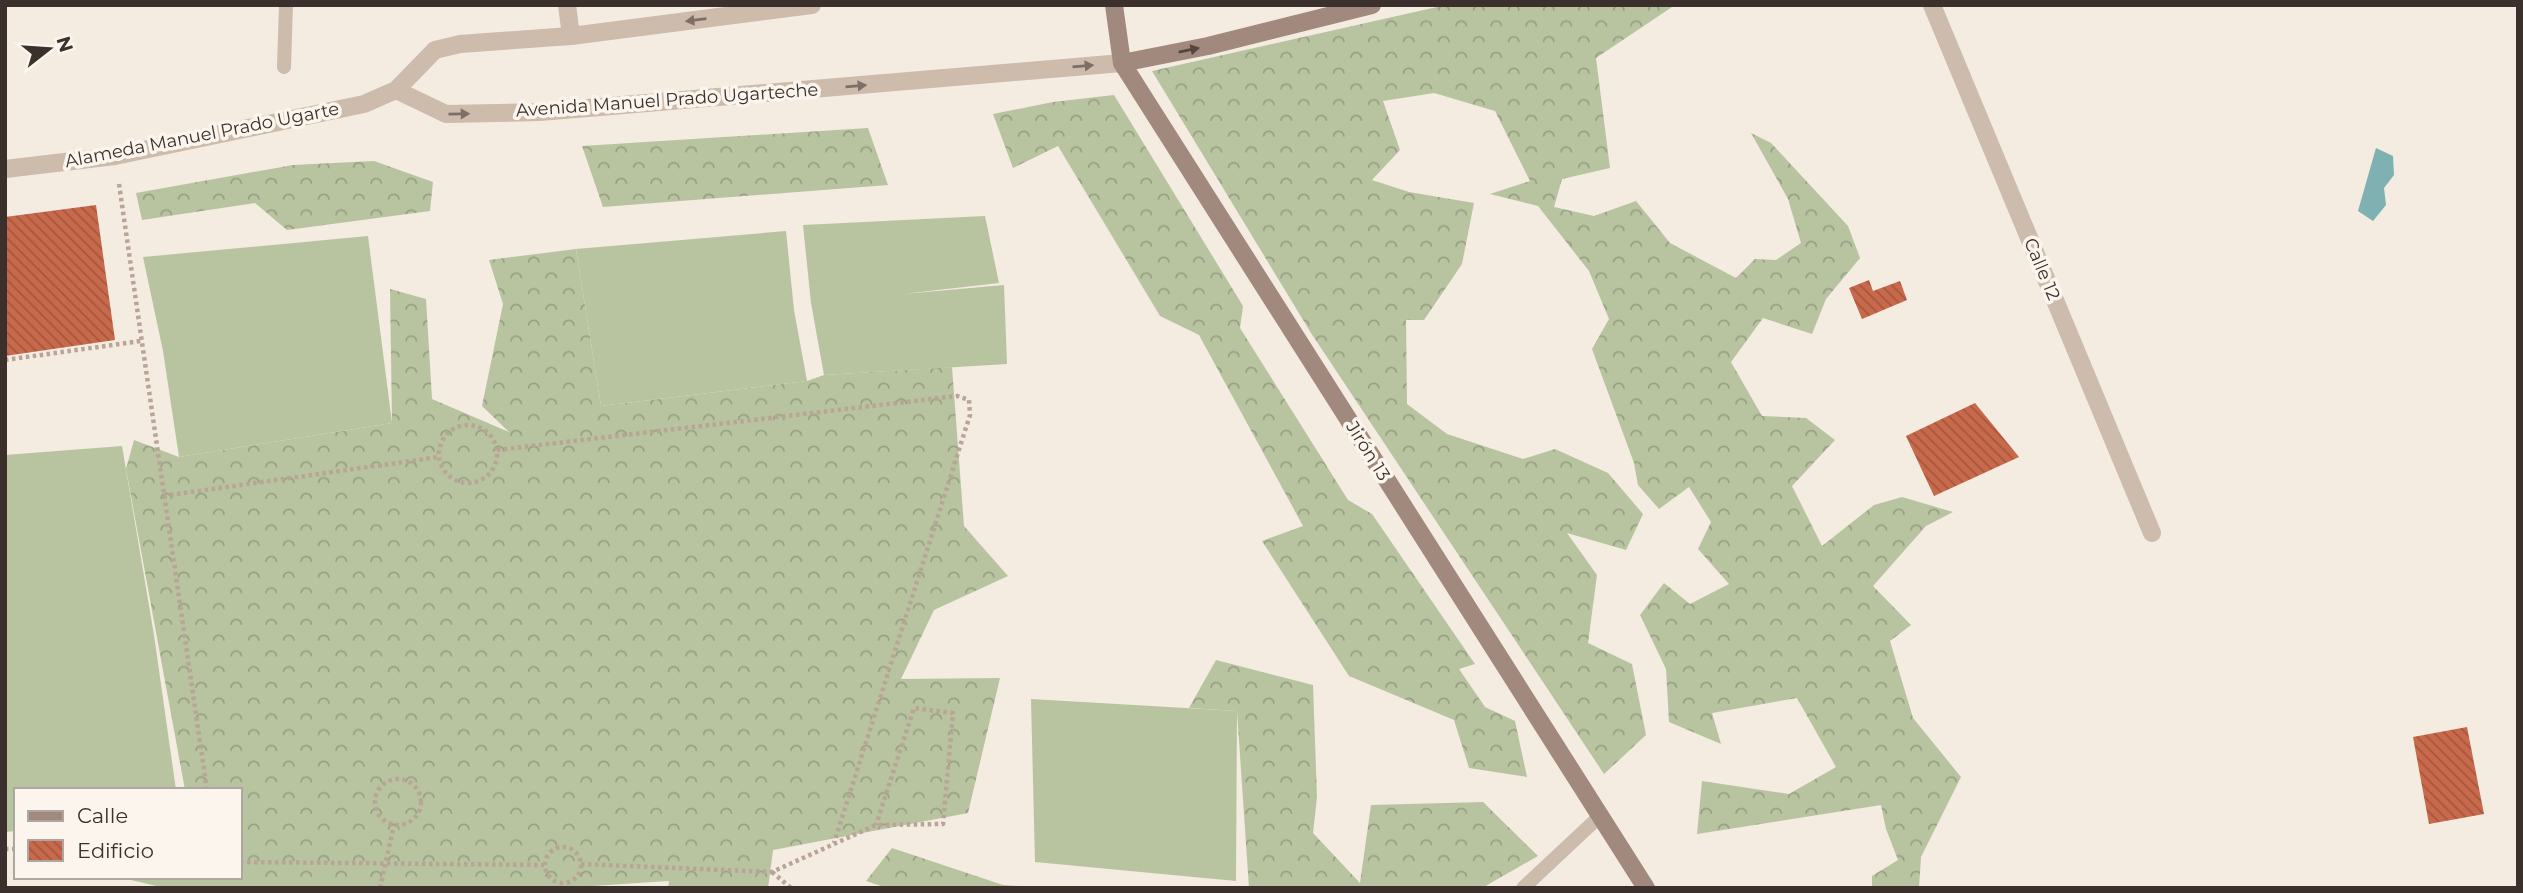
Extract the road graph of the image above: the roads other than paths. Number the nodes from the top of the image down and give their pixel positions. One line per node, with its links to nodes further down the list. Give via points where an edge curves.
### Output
1 (286, 5): 9 (lane)
2 (567, 5): 7 (street)
3 (812, 5): 7 (street, one-way to 7)
4 (1114, 5): 8 (street, Jirón 13)
5 (1372, 5): 8 (street, Avenida Manuel Prado Ugarteche, one-way to 5)
6 (1932, 5): 12 (street, Calle 12)
7 (571, 36): 10 (street, via 435,50)
8 (1122, 63): 10 (street, Avenida Manuel Prado Ugarteche, one-way to 8, via 446,114 540,112); 13 (street, Jirón 13)
9 (284, 68)
10 (396, 90): 11 (street, Alameda Manuel Prado Ugarte, via 364,104 115,156)
11 (5, 169)
12 (2152, 533)
13 (1600, 816): 14 (lane); 15 (street, Jirón 13)
14 (1523, 888)
15 (1646, 888)

